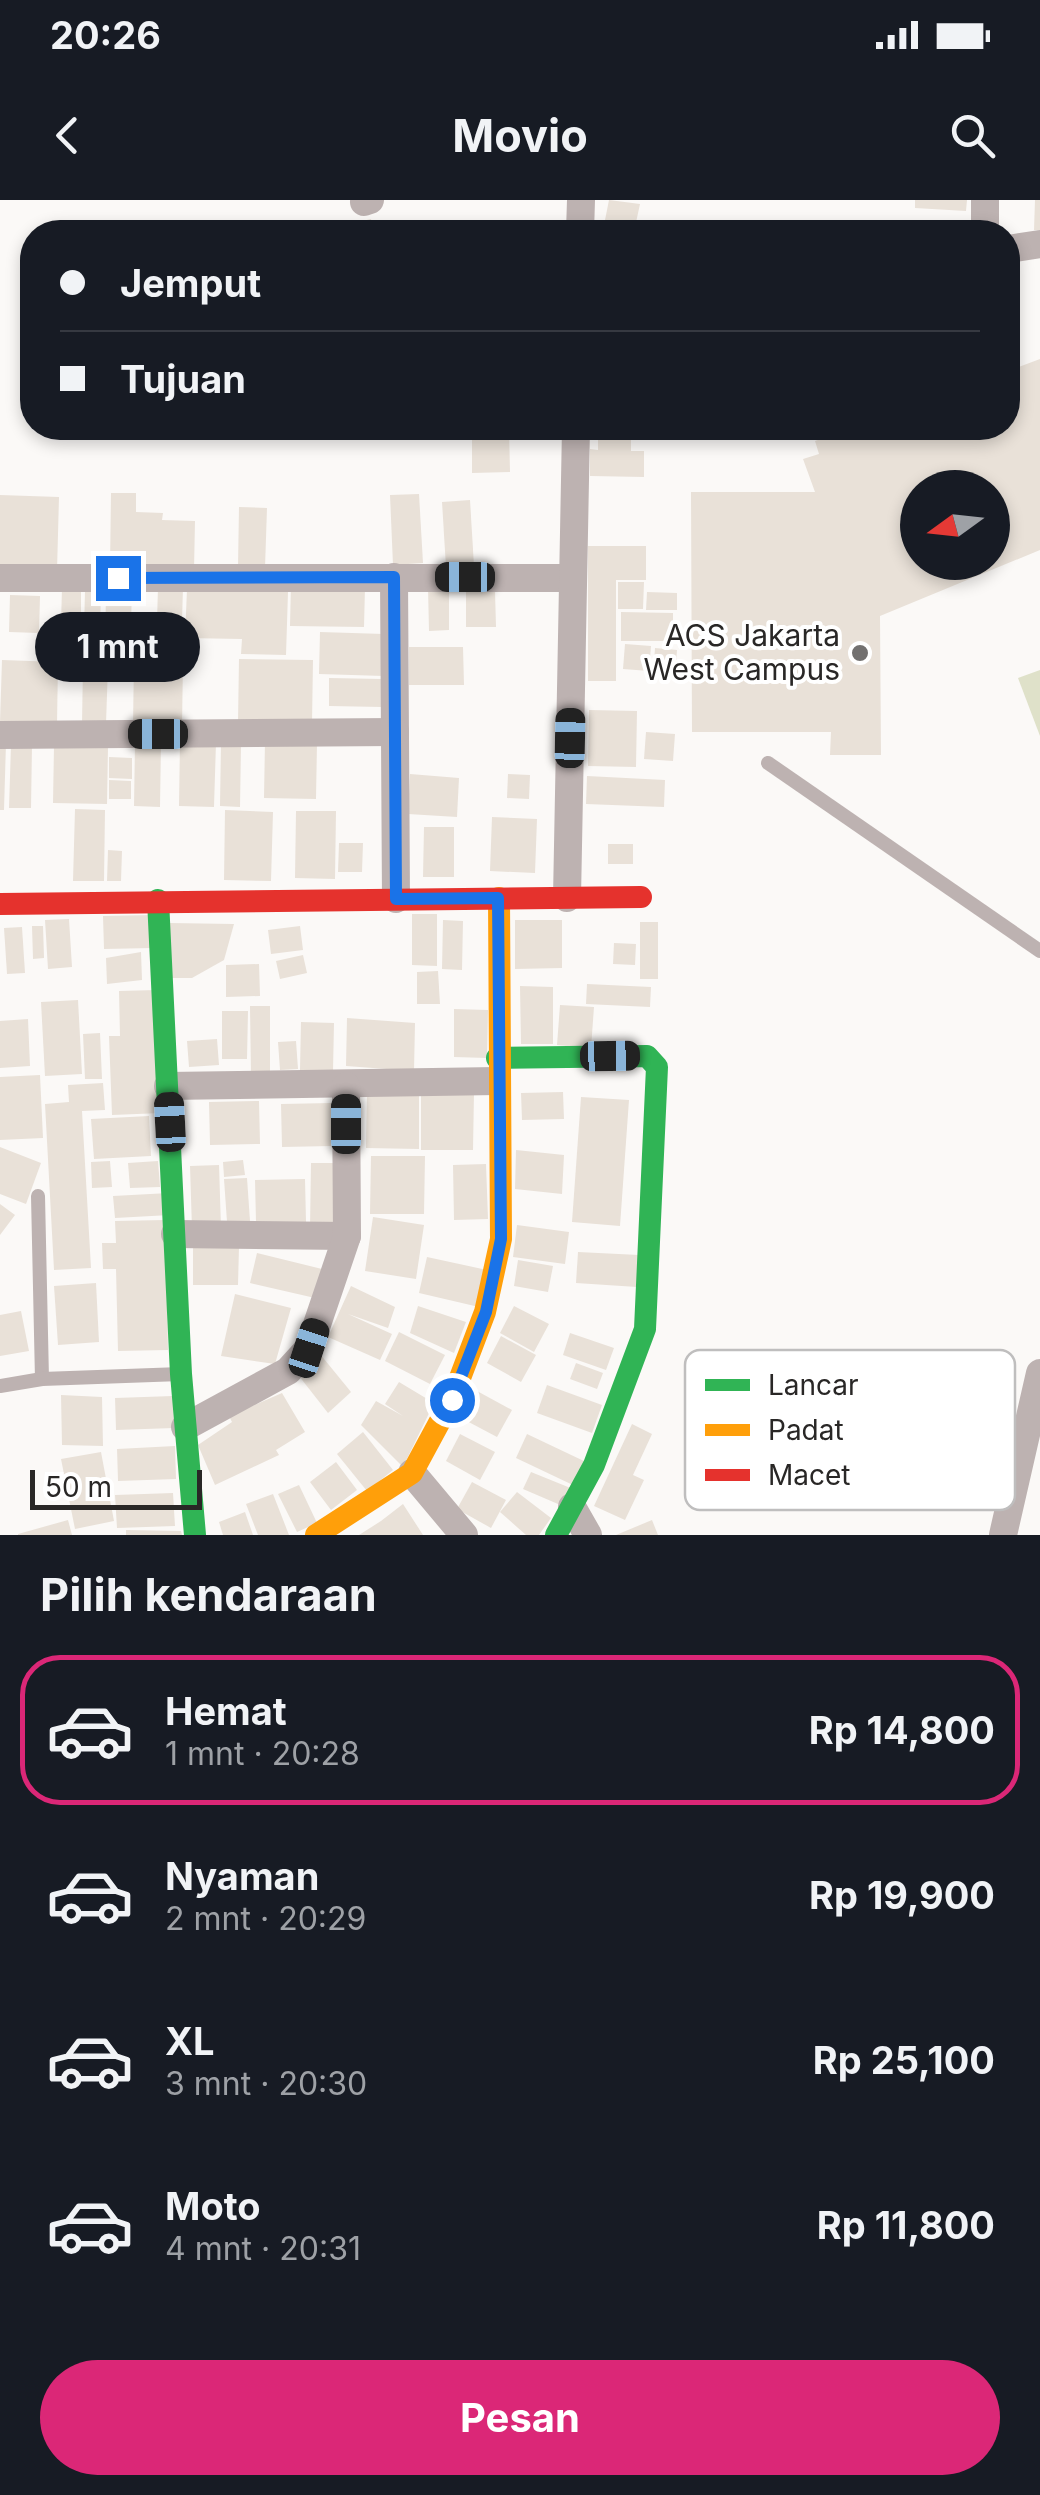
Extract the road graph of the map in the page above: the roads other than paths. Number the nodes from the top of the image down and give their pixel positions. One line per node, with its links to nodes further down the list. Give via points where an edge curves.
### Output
1 (576, 440): 4 (street)
2 (394, 577): 3 (street); 4 (street); 5 (street)
3 (0, 578)
4 (572, 578): 10 (street)
5 (395, 732): 6 (street); 11 (street)
6 (0, 735)
7 (768, 763): 14 (lane)
8 (642, 897): 10 (street)
9 (498, 898): 10 (street); 11 (street); 15 (street)
10 (566, 898)
11 (396, 899): 12 (street)
12 (158, 900): 13 (street); 16 (street)
13 (0, 904)
14 (1040, 951)
15 (497, 1070): 17 (street); 26 (street, via 501,1239 486,1312 452,1400); 28 (street, via 647,1056 657,1067 645,1329)
16 (168, 1086): 17 (street); 19 (street)
17 (346, 1086): 20 (street)
18 (38, 1196): 23 (lane)
19 (176, 1234): 20 (street); 21 (street)
20 (347, 1236): 25 (street, via 301,1362)
21 (181, 1374): 23 (lane); 25 (street)
22 (1040, 1374): 27 (street)
23 (42, 1379): 24 (lane)
24 (0, 1386)
25 (185, 1427): 30 (street)
26 (412, 1473): 31 (street); 32 (street)
27 (1015, 1483)
28 (572, 1507): 33 (street); 34 (street)
29 (1009, 1510): 35 (street)
30 (195, 1535)
31 (316, 1535)
32 (464, 1535)
33 (556, 1535)
34 (588, 1535)
35 (1003, 1535)

